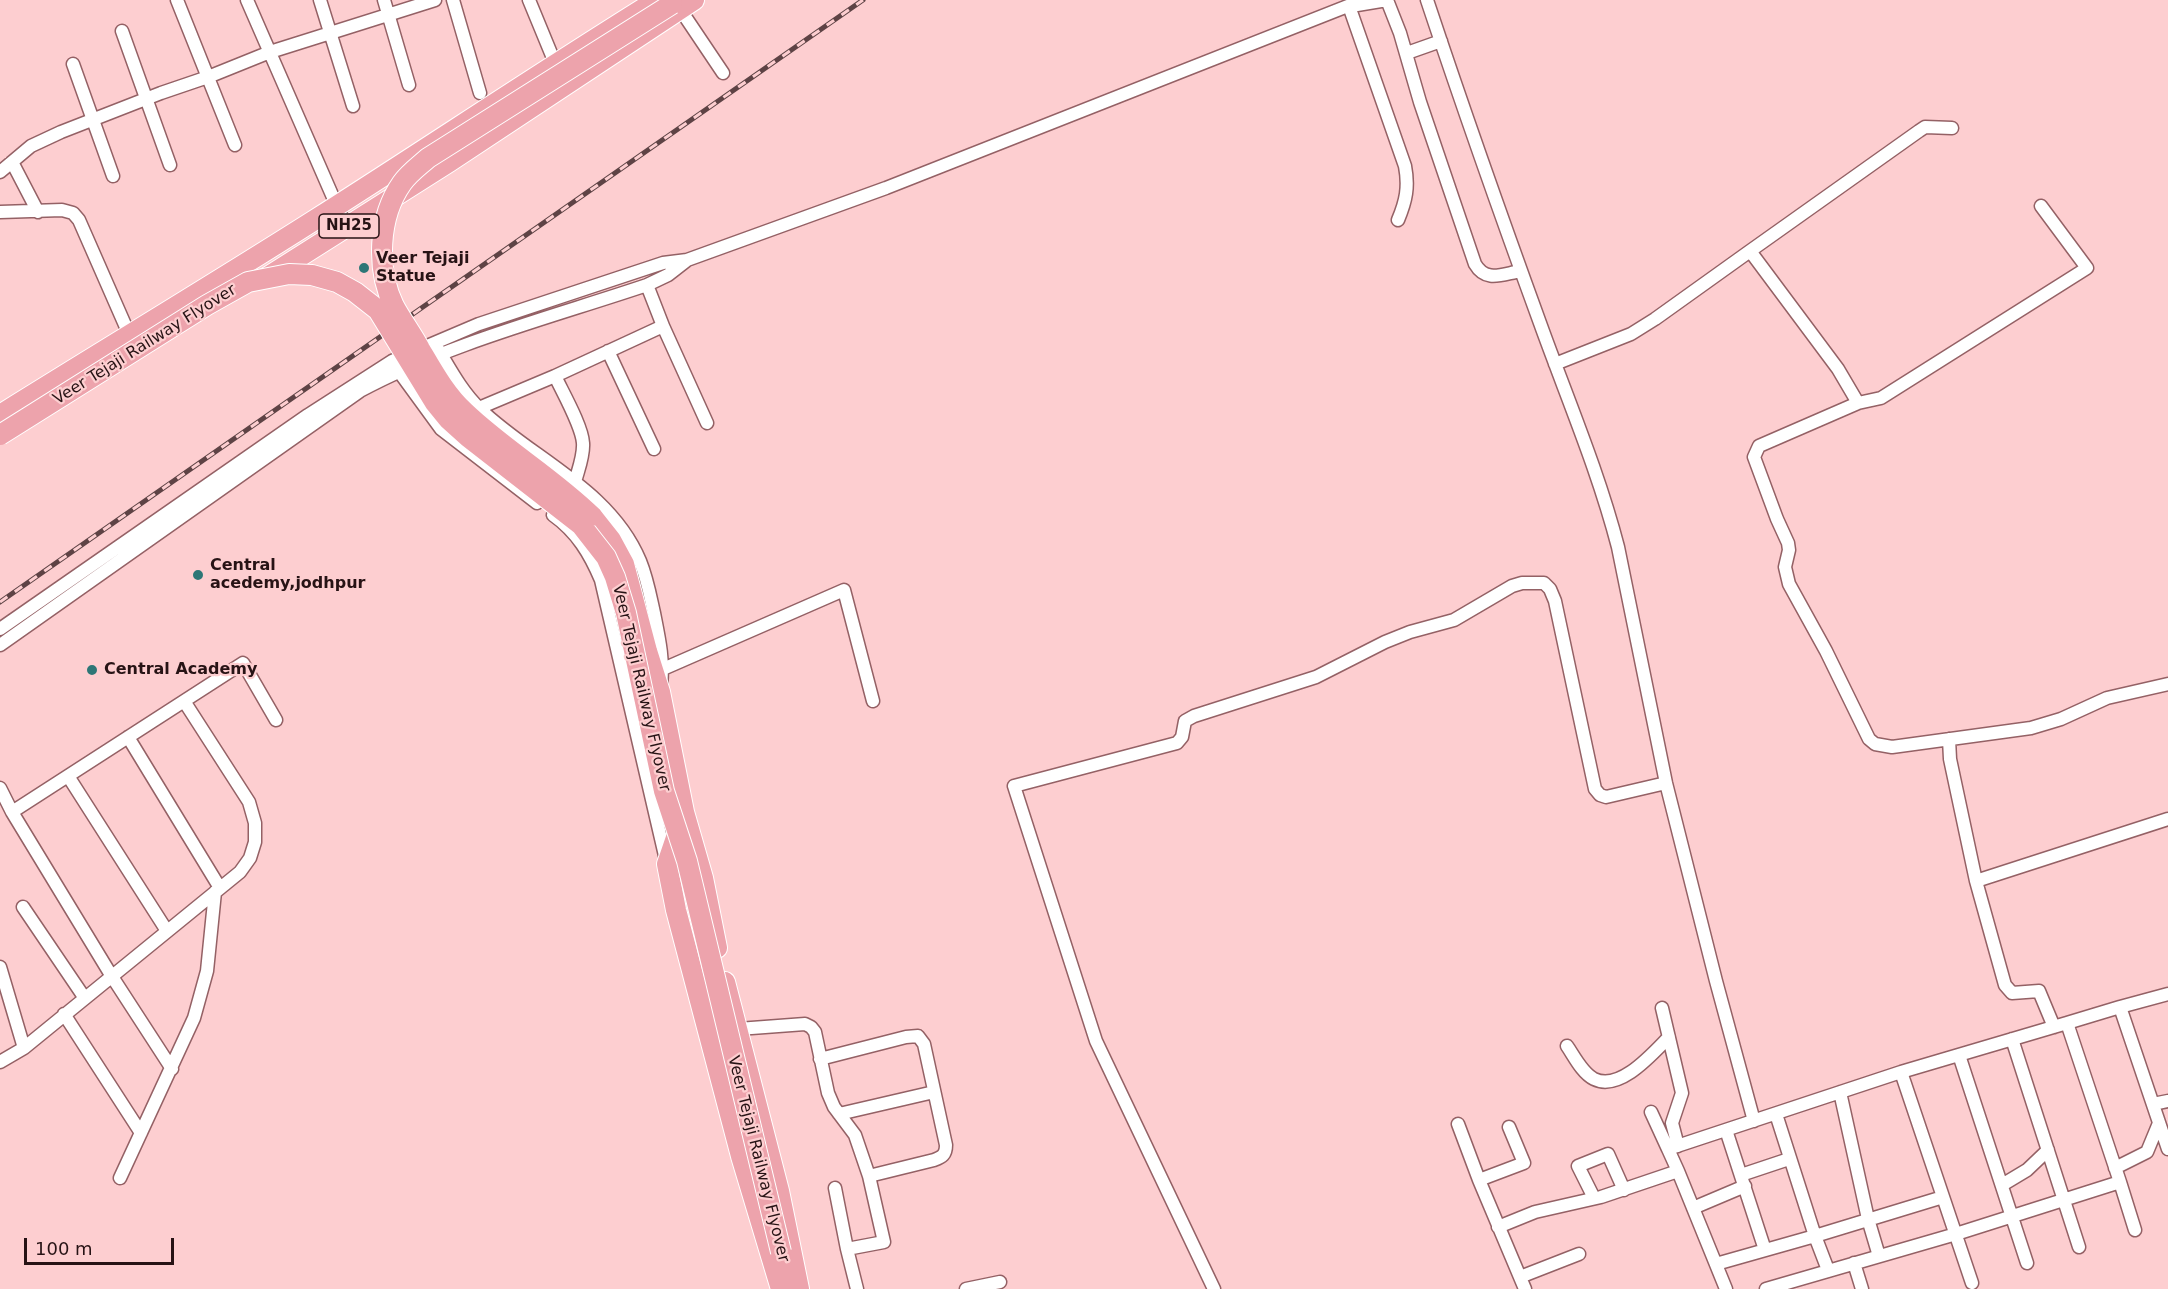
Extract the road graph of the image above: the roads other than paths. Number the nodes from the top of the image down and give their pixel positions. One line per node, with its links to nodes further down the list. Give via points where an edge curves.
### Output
1 (177, 0): 22 (street)
2 (247, 0): 17 (street)
3 (320, 0): 15 (street)
4 (384, 0): 13 (street)
5 (435, 0): 13 (street)
6 (453, 0): 24 (street)
7 (529, 0): 19 (street)
8 (1363, 0): 12 (street)
9 (1387, 0): 12 (street); 18 (street)
10 (1426, 0): 16 (street)
11 (676, 2): 19 (main road, NH25); 21 (street); 39 (main road, NH25); 65 (main road, bridge, via 413,170 401,184 389,212 382,256 385,281 394,305 448,393 463,411 567,492 611,540 624,564)
12 (1349, 6): 38 (street, via 1406,166 1407,198); 41 (street, via 897,183)
13 (388, 14): 15 (street); 23 (street)
14 (122, 31): 25 (street)
15 (330, 32): 17 (street); 26 (street)
16 (1441, 41): 18 (street); 42 (street)
17 (270, 52): 22 (street); 34 (street)
18 (1407, 53): 42 (street, via 1475,264 1486,276)
19 (555, 63): 34 (main road, NH25)
20 (73, 64): 27 (street)
21 (723, 73)
22 (208, 77): 25 (street); 29 (street)
23 (409, 85)
24 (480, 93)
25 (147, 98): 27 (street); 31 (street)
26 (353, 106)
27 (93, 120): 30 (street, via 31,146); 33 (street)
28 (1952, 128): 40 (street, via 1919,130)
29 (236, 145)
30 (12, 162): 32 (street); 37 (street)
31 (170, 165)
32 (0, 172)
33 (113, 176)
34 (336, 206): 39 (street); 45 (main road, NH25)
35 (2041, 206): 52 (street, via 2087,268 1881,398)
36 (0, 212): 37 (street)
37 (38, 212): 45 (street, via 62,210 79,220)
38 (1398, 220)
39 (346, 227): 57 (main road, NH25)
40 (1750, 250): 49 (street, via 1631,334); 52 (street, via 1838,369)
41 (687, 260): 43 (street); 46 (street, via 598,284)
42 (1521, 271): 49 (street)
43 (647, 285): 44 (street); 48 (street)
44 (663, 326): 47 (street); 55 (street)
45 (129, 333): 54 (main road, NH25)
46 (434, 342): 48 (street); 50 (street)
47 (608, 351): 51 (street); 58 (street)
48 (441, 354): 50 (street); 53 (street)
49 (1555, 364): 72 (street, via 1596,470 1616,538)
50 (395, 366): 60 (street, via 308,415); 77 (street, via 441,429 558,518 578,537 590,556 601,580)
51 (555, 376): 53 (street); 59 (street, via 583,443)
52 (1858, 403): 70 (street, via 1759,446 1754,452 1788,543 1785,574 1869,739 1892,747)
53 (479, 408): 59 (street)
54 (0, 415)
55 (707, 423)
56 (0, 435): 151 (main road, Veer Tejaji Railway Flyover, bridge, via 248,282 289,273 312,275 346,287 378,310 448,419 580,525 606,557 626,613 664,791 687,861)
57 (0, 445)
58 (654, 449)
59 (575, 482): 63 (street, via 605,509 639,559 648,584)
60 (132, 545): 61 (street); 62 (street)
61 (0, 629)
62 (0, 645)
63 (663, 669): 65 (street); 67 (street, via 844,590)
64 (2168, 684): 70 (street, via 2107,699 2041,726)
65 (660, 692): 75 (main road)
66 (184, 701): 68 (street, via 243,663); 69 (street); 79 (street, via 249,802 255,823 250,858 240,872)
67 (873, 701)
68 (276, 720)
69 (128, 737): 71 (street); 79 (street)
70 (1949, 739): 78 (street)
71 (68, 776): 74 (street); 81 (street)
72 (1666, 783): 107 (street); 155 (street, via 1606,797 1595,789 1555,601 1544,584 1522,583 1454,620 1385,642 1316,677 1194,716 1185,721 1177,743 1014,786 1096,1041)
73 (1, 791): 74 (street)
74 (12, 812): 83 (street)
75 (684, 812): 77 (main road); 90 (main road)
76 (2168, 819): 78 (street)
77 (668, 864): 150 (main road, via 676,910 741,1156)
78 (1976, 881): 89 (street, via 2008,990 2039,991)
79 (217, 890): 81 (street); 98 (street, via 207,971 194,1018)
80 (23, 907): 85 (street)
81 (167, 931): 83 (street)
82 (0, 967): 94 (street)
83 (111, 975): 85 (street); 98 (street)
84 (2168, 994): 86 (street)
85 (84, 997): 88 (street)
86 (2120, 1007): 89 (street); 103 (street)
87 (1662, 1008): 91 (street)
88 (64, 1014): 94 (street); 112 (street)
89 (2060, 1025): 92 (street); 117 (street)
90 (738, 1029): 96 (street, via 805,1024 815,1032); 152 (main road)
91 (1669, 1037): 93 (street, via 1626,1075 1602,1081 1584,1070); 113 (street, via 1682,1093 1673,1115)
92 (2012, 1039): 95 (street); 115 (street)
93 (1567, 1046)
94 (24, 1048): 97 (street)
95 (1959, 1055): 99 (street); 124 (street)
96 (820, 1059): 100 (street, via 918,1036 924,1044); 105 (street, via 828,1093)
97 (0, 1062)
98 (172, 1069): 112 (street)
99 (1901, 1072): 101 (street); 127 (street)
100 (934, 1092): 105 (street); 119 (street, via 946,1152 934,1160)
101 (1840, 1092): 106 (street); 132 (street)
102 (2168, 1101): 103 (street)
103 (2153, 1104): 108 (street)
104 (1651, 1112): 113 (street)
105 (839, 1114): 119 (street, via 855,1135)
106 (1776, 1114): 107 (street); 116 (street)
107 (1754, 1121): 111 (street)
108 (2159, 1123): 114 (street); 117 (street, via 2147,1152)
109 (1458, 1124): 121 (street)
110 (1509, 1127): 121 (street, via 1524,1163)
111 (1726, 1130): 113 (street); 122 (street)
112 (141, 1133): 120 (street)
113 (1673, 1147): 118 (street)
114 (2168, 1149)
115 (2048, 1150): 124 (street); 129 (street)
116 (1789, 1159): 122 (street); 136 (street)
117 (2115, 1168): 123 (street)
118 (1678, 1171): 126 (street); 130 (street)
119 (869, 1176): 138 (street, via 884,1242)
120 (120, 1178)
121 (1479, 1180): 133 (street)
122 (1743, 1181): 130 (street); 139 (street)
123 (2120, 1182): 129 (street); 134 (street)
124 (2002, 1185): 131 (street)
125 (835, 1188): 138 (street)
126 (1624, 1190): 128 (street); 128 (street, via 1608,1154 1578,1166)
127 (1943, 1197): 132 (street); 135 (street)
128 (1594, 1198): 133 (street, via 1535,1212)
129 (2065, 1199): 131 (street); 137 (street)
130 (1693, 1208): 144 (street)
131 (2012, 1216): 135 (street); 143 (street)
132 (1868, 1220): 136 (street); 141 (street)
133 (1498, 1227): 146 (street)
134 (2135, 1230)
135 (1956, 1234): 141 (street); 148 (street)
136 (1815, 1236): 139 (street); 145 (street)
137 (2079, 1247)
138 (847, 1249): 153 (street)
139 (1765, 1250): 144 (street)
140 (1579, 1254): 146 (street)
141 (1879, 1256): 142 (street)
142 (1854, 1263): 145 (street); 159 (street)
143 (2027, 1263)
144 (1716, 1264): 157 (street)
145 (1828, 1270): 149 (street)
146 (1520, 1277): 156 (street)
147 (1000, 1281): 154 (street)
148 (1972, 1283)
149 (1791, 1285): 158 (street)
150 (781, 1289)
151 (790, 1289)
152 (799, 1289)
153 (857, 1289)
154 (966, 1289)
155 (1214, 1289)
156 (1525, 1289)
157 (1726, 1289)
158 (1766, 1289)
159 (1862, 1289)

